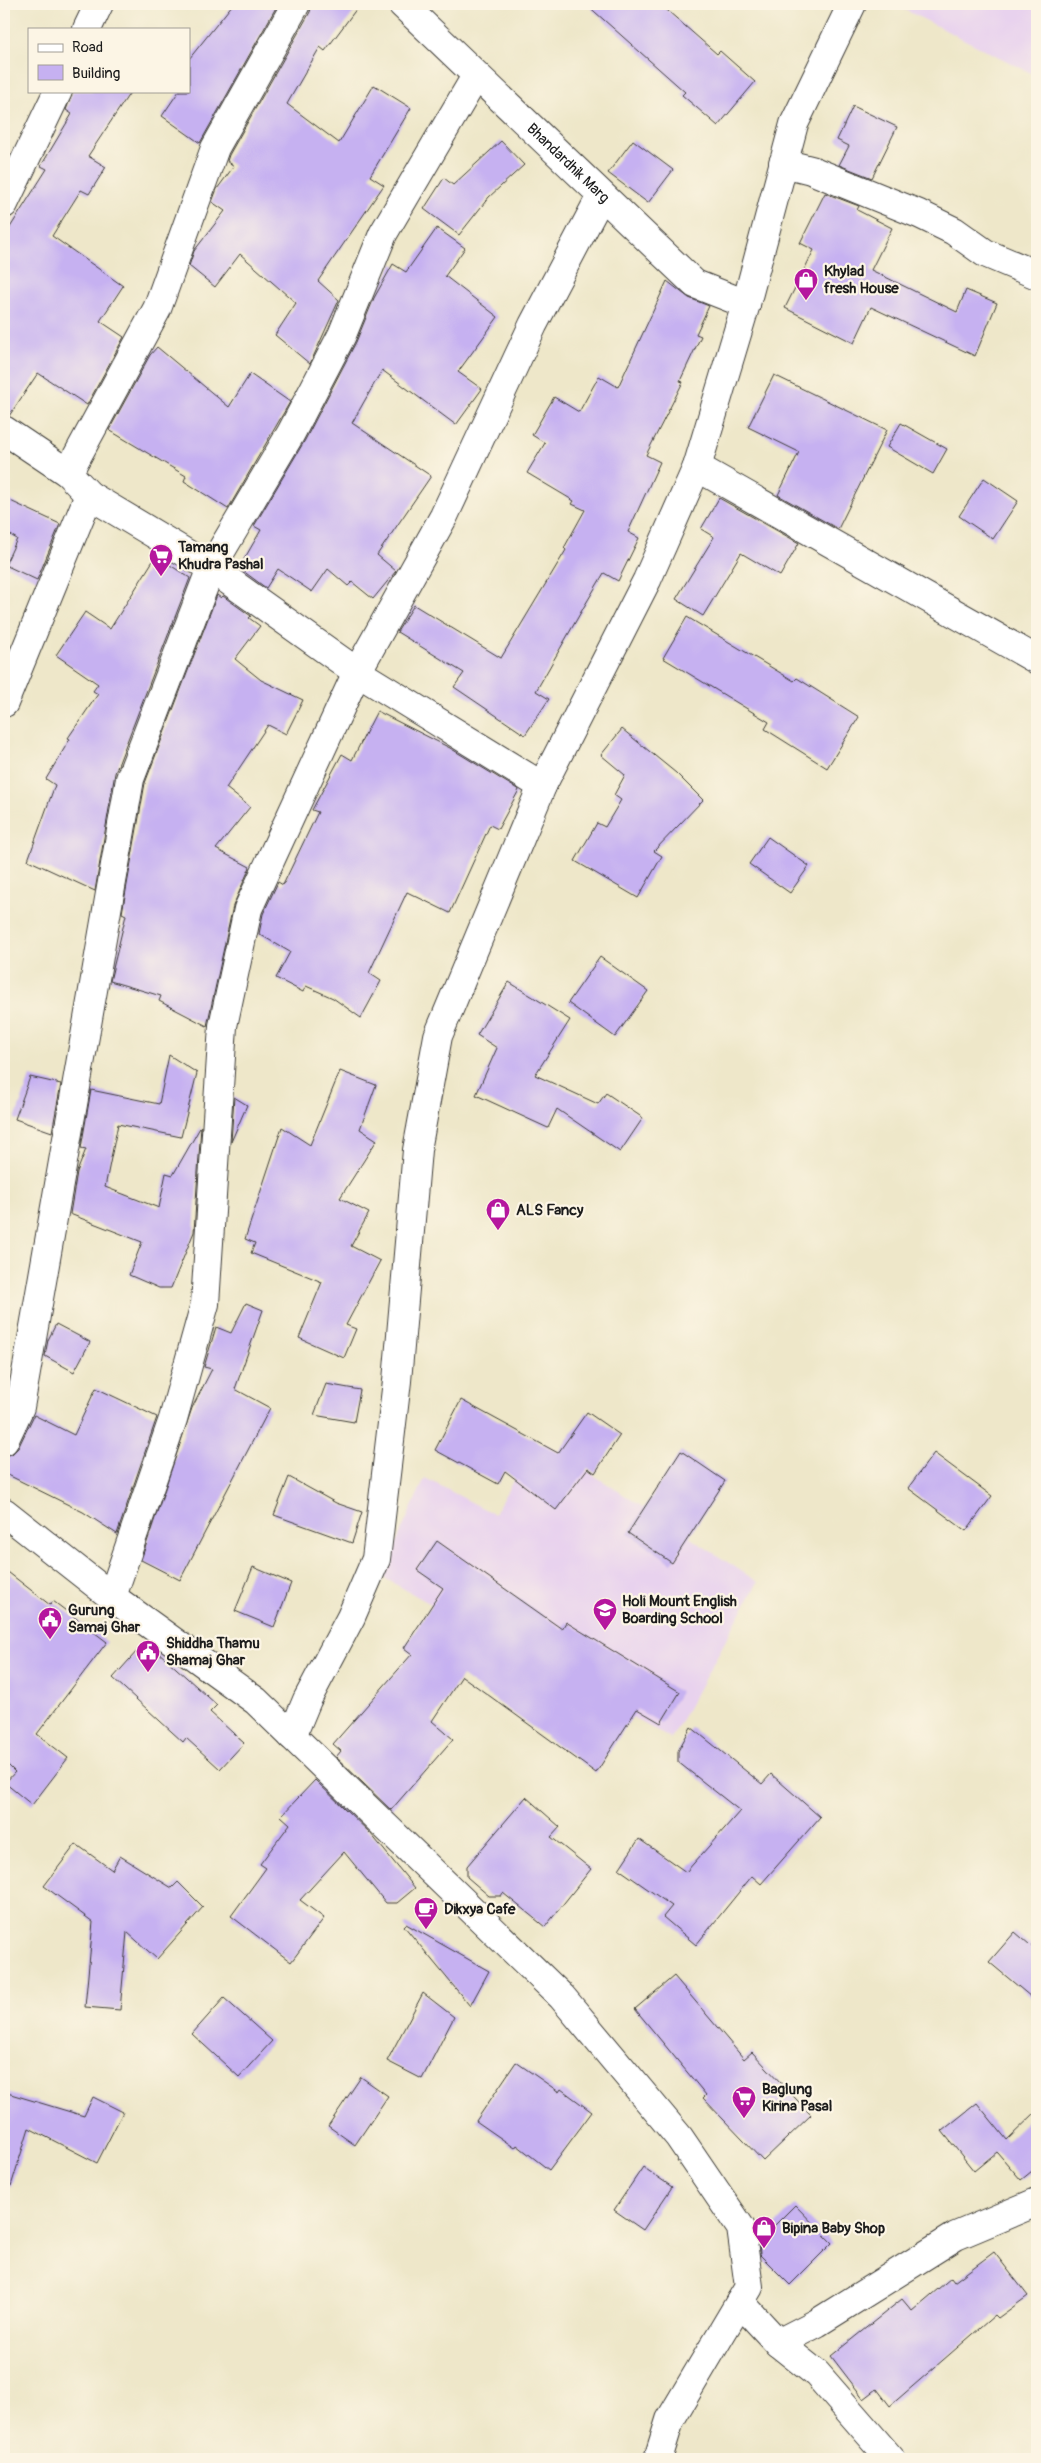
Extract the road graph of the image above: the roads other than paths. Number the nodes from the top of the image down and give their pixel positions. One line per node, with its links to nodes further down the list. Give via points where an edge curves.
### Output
1 (99, 4): 5 (street)
2 (296, 4): 15 (street, via 215,148 157,309)
3 (402, 4): 6 (street, Bhandardhik Marg)
4 (852, 4): 8 (street, via 794,124)
5 (87, 28)
6 (476, 76): 9 (street, Bhandardhik Marg); 17 (street, via 383,234 342,335 291,433)
7 (58, 92): 10 (street)
8 (783, 164): 11 (street, via 812,170 919,214 954,231 985,253); 12 (street)
9 (601, 196): 12 (street, Bhandardhik Marg, via 695,284); 19 (street, via 533,325 444,516)
10 (4, 204)
11 (1037, 275)
12 (746, 304): 14 (street)
13 (4, 430): 15 (street)
14 (697, 467): 18 (street); 21 (street, via 647,580)
15 (68, 473): 16 (street)
16 (89, 496): 17 (street); 20 (street)
17 (211, 568): 19 (street); 22 (street, via 130,779 20,1406)
18 (1037, 660)
19 (357, 672): 21 (street); 24 (street, via 248,909 223,1026 205,1304 173,1419)
20 (4, 703)
21 (542, 786): 25 (street, via 438,1036 417,1150 397,1381 376,1559)
22 (4, 1441)
23 (4, 1512): 24 (street)
24 (112, 1597): 25 (street, via 256,1701)
25 (292, 1736): 27 (street, via 562,1997 679,2137 741,2228 749,2287)
26 (1037, 2202): 28 (street, via 956,2236 817,2323)
27 (740, 2302): 28 (street); 29 (street, via 670,2420)
28 (778, 2343): 30 (street, via 817,2374)
29 (658, 2459)
30 (891, 2459)

